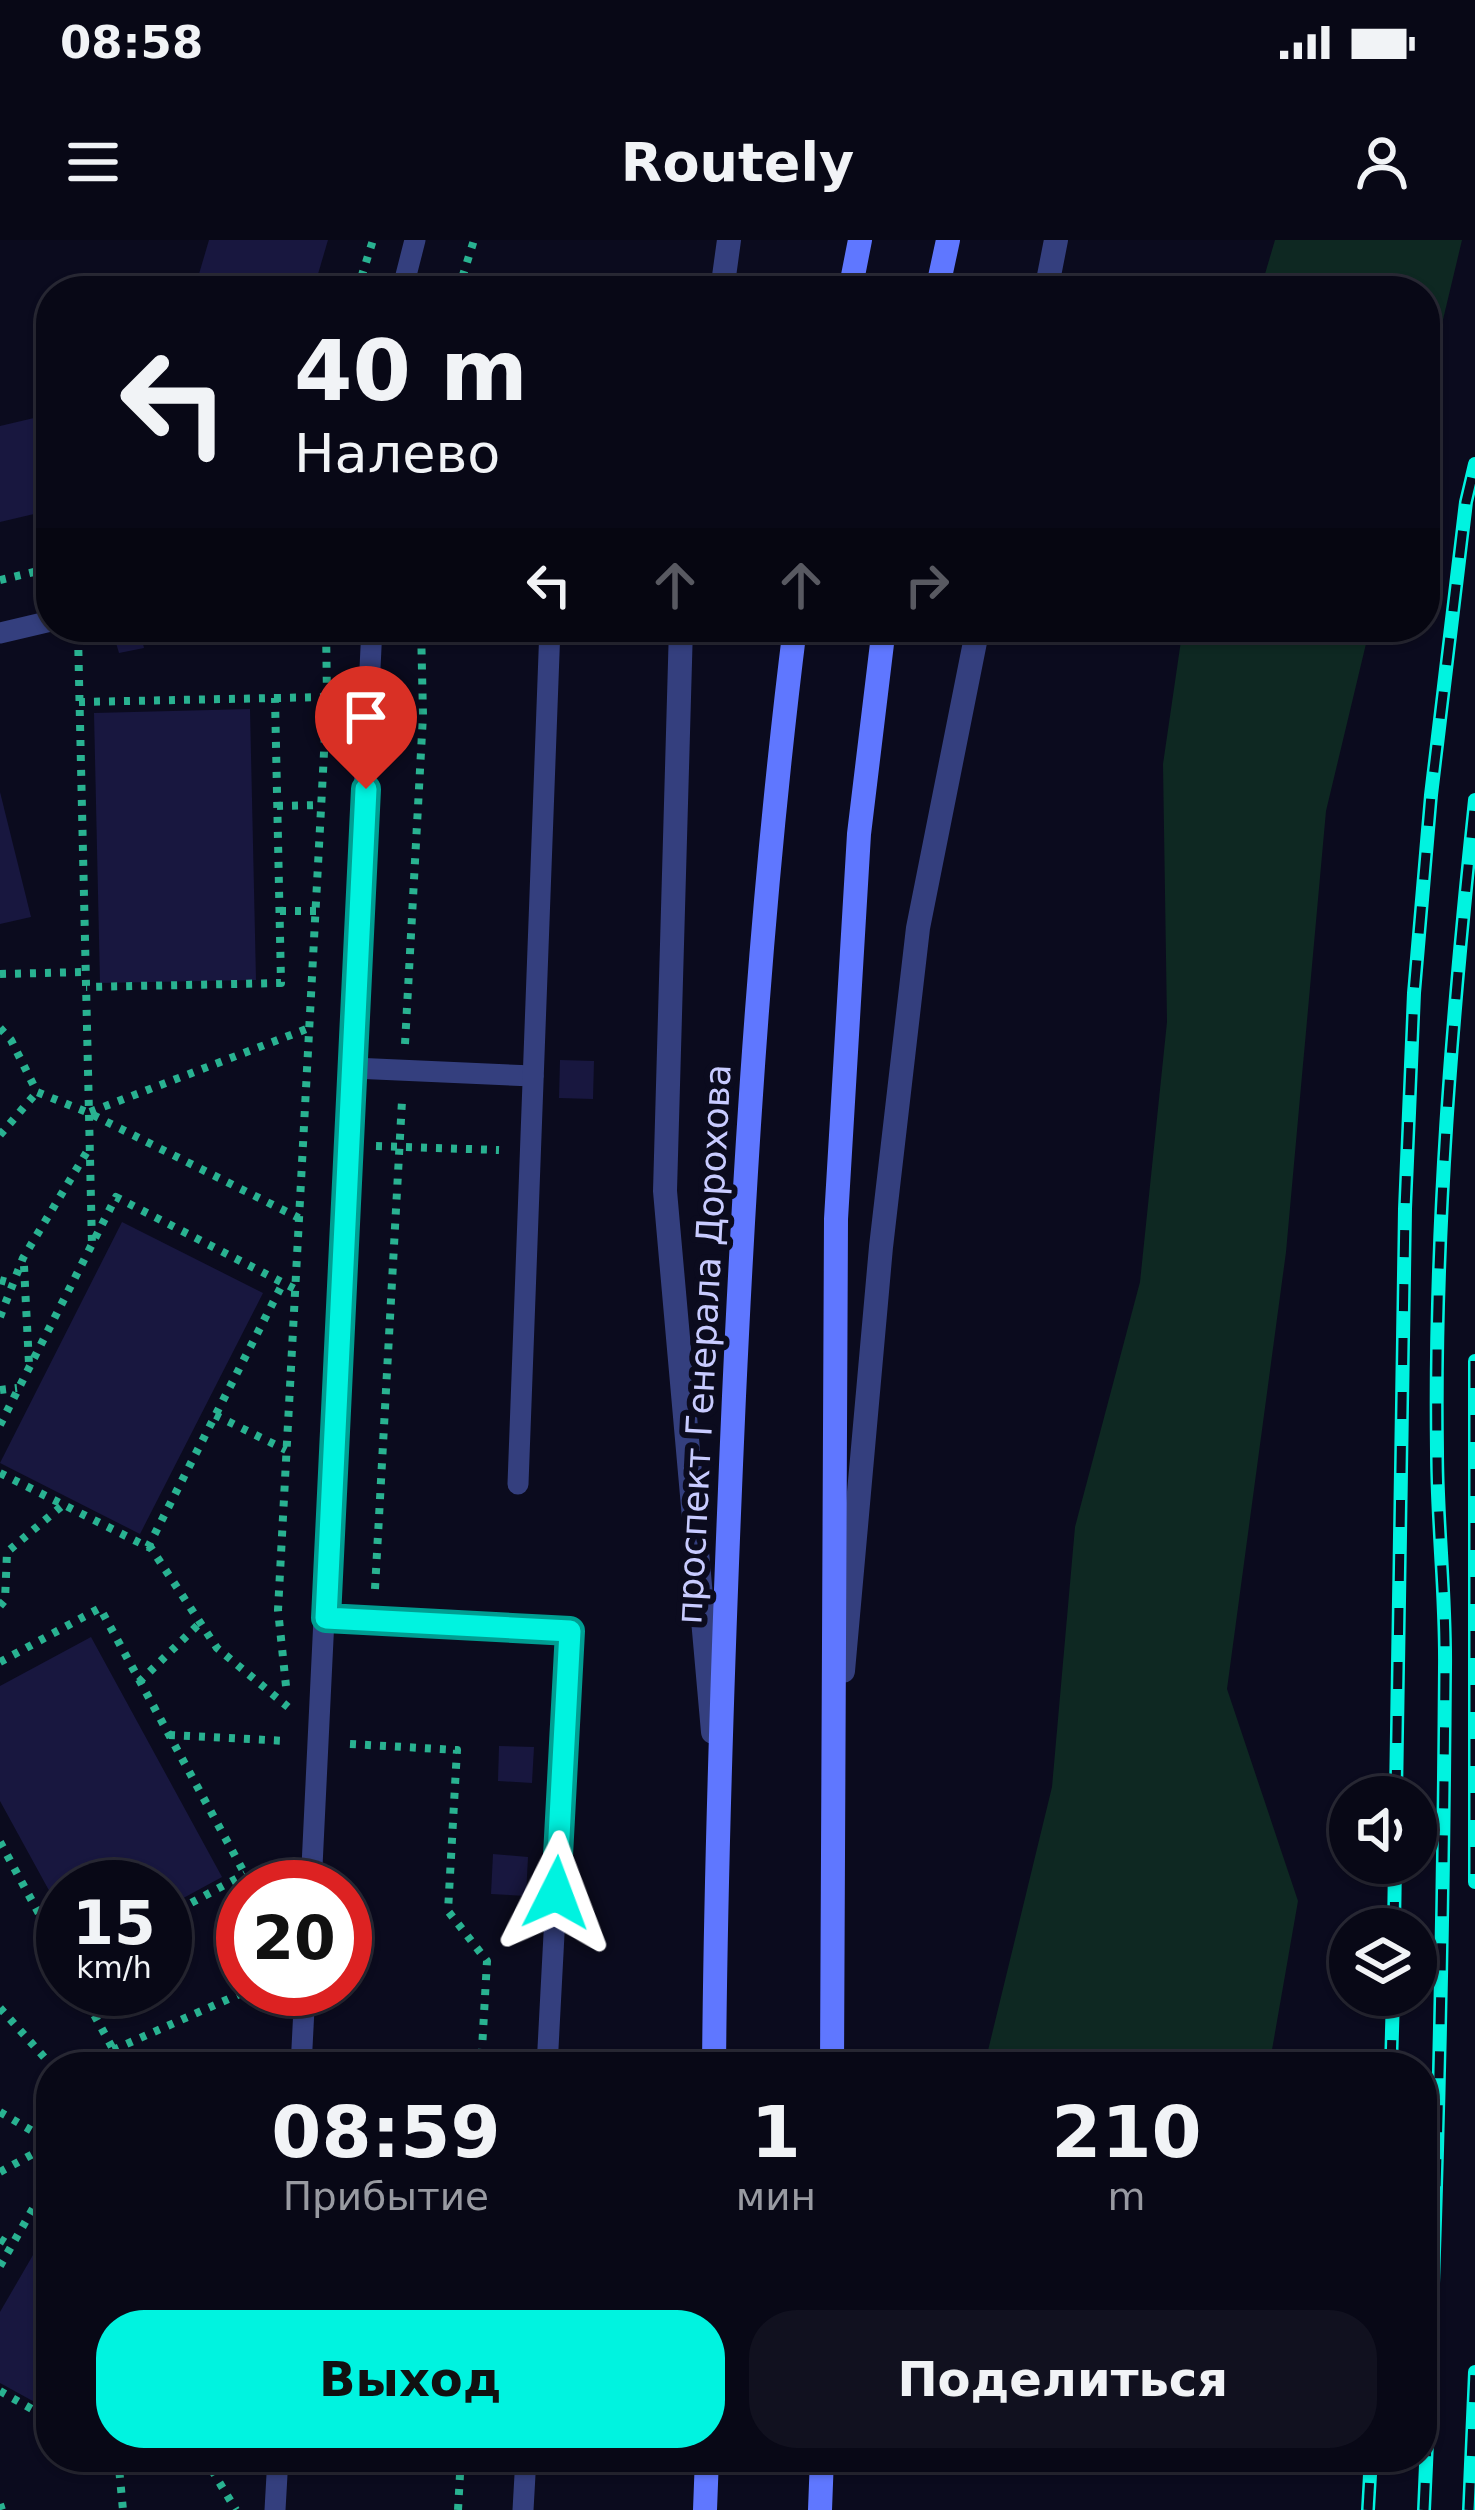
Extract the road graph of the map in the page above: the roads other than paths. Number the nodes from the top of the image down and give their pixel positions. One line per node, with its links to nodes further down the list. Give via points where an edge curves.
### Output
1 (415, 240): 6 (lane)
2 (729, 240): 7 (street)
3 (860, 240): 8 (main road)
4 (948, 240): 9 (main road)
5 (1056, 240): 10 (street)
6 (406, 276)
7 (724, 276)
8 (853, 276)
9 (940, 276)
10 (1049, 276)
11 (36, 625): 12 (lane)
12 (0, 634)
13 (371, 642): 19 (lane)
14 (549, 642): 20 (lane)
15 (681, 642): 23 (street, via 665,1191)
16 (793, 642): 23 (main road, проспект Генерала Дорохова, via 771,817 743,1212)
17 (882, 642): 24 (main road, via 859,834 836,1219)
18 (976, 642): 24 (street, via 918,928)
19 (353, 1068): 20 (lane); 22 (lane)
20 (533, 1076): 21 (lane)
21 (518, 1484)
22 (326, 1618): 25 (lane); 28 (lane, via 570,1631)
23 (717, 1774): 29 (main road, проспект Генерала Дорохова)
24 (834, 1774): 30 (main road)
25 (313, 1860)
26 (304, 2016): 27 (lane)
27 (302, 2052)
28 (548, 2052)
29 (714, 2052)
30 (832, 2052)
31 (277, 2472): 35 (lane)
32 (525, 2472): 36 (lane)
33 (706, 2472): 37 (main road)
34 (821, 2472): 38 (main road)
35 (275, 2510)
36 (523, 2510)
37 (705, 2510)
38 (820, 2510)

